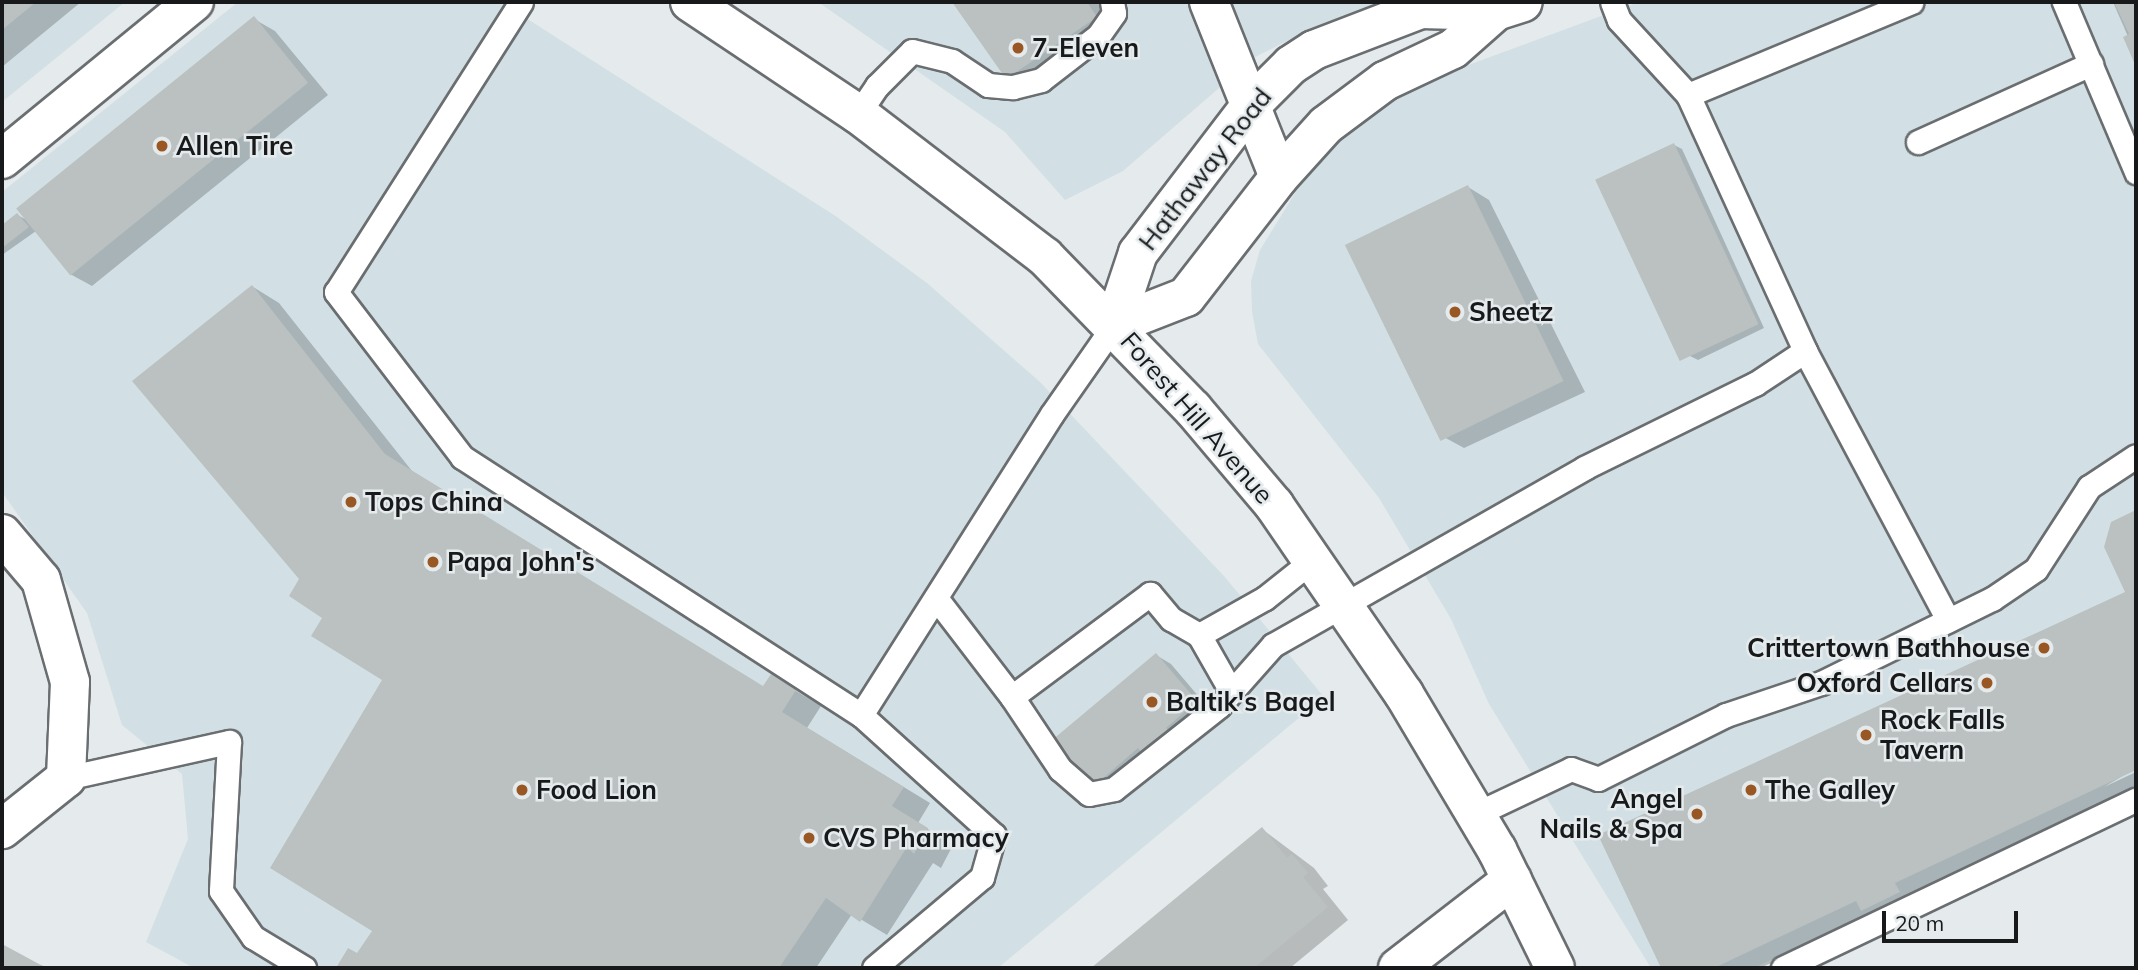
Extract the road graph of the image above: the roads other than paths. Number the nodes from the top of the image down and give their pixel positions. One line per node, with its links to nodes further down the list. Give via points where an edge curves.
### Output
1 (194, 2): 15 (street)
2 (521, 2): 29 (lane, via 336,292 462,457)
3 (690, 2): 13 (street, Forest Hill Avenue)
4 (1112, 2): 13 (lane, via 1114,13 1098,36 1041,80 1013,87 988,85 952,61 912,51)
5 (1209, 2): 12 (street)
6 (1612, 2): 11 (lane, via 1619,20)
7 (1911, 2): 11 (lane)
8 (2064, 2): 10 (lane)
9 (1509, 6): 12 (street, Hathaway Road, via 1421,9 1359,32 1291,65); 17 (street, Hathaway Road, via 1453,49 1354,102)
10 (2091, 64): 14 (lane); 16 (lane)
11 (1688, 95): 19 (lane)
12 (1252, 104): 17 (street); 18 (street, Hathaway Road, via 1138,253)
13 (858, 114): 18 (street, Forest Hill Avenue, via 1045,257)
14 (1918, 142)
15 (2, 159)
16 (2136, 172)
17 (1279, 177): 18 (street, Hathaway Road, via 1186,297)
18 (1114, 325): 22 (street, Forest Hill Avenue, via 1219,440); 23 (lane)
19 (1804, 351): 24 (lane, via 1755,384 1538,493); 25 (lane)
20 (2136, 456): 25 (lane, via 2089,487 2036,569)
21 (2, 534): 30 (street, via 41,580 70,682)
22 (1314, 559): 24 (street, Forest Hill Avenue); 26 (lane, via 1265,598)
23 (936, 597): 28 (lane); 29 (lane)
24 (1345, 606): 27 (lane, via 1273,645); 32 (street, Forest Hill Avenue)
25 (1948, 620): 32 (lane, via 1821,683 1726,715 1598,779 1571,769)
26 (1199, 635): 27 (lane); 28 (lane, via 1171,619 1150,594)
27 (1231, 691): 28 (lane, via 1219,706 1114,789 1089,794 1060,769)
28 (1012, 696)
29 (861, 715): 36 (lane, via 994,835 982,877)
30 (66, 778): 33 (street); 35 (lane, via 229,742 221,891 253,937)
31 (2136, 800): 39 (lane)
32 (1476, 814): 34 (street, Forest Hill Avenue)
33 (2, 830)
34 (1512, 880): 37 (street); 38 (street, Forest Hill Avenue)
35 (304, 968)
36 (874, 968)
37 (1398, 968)
38 (1555, 968)
39 (1783, 968)

